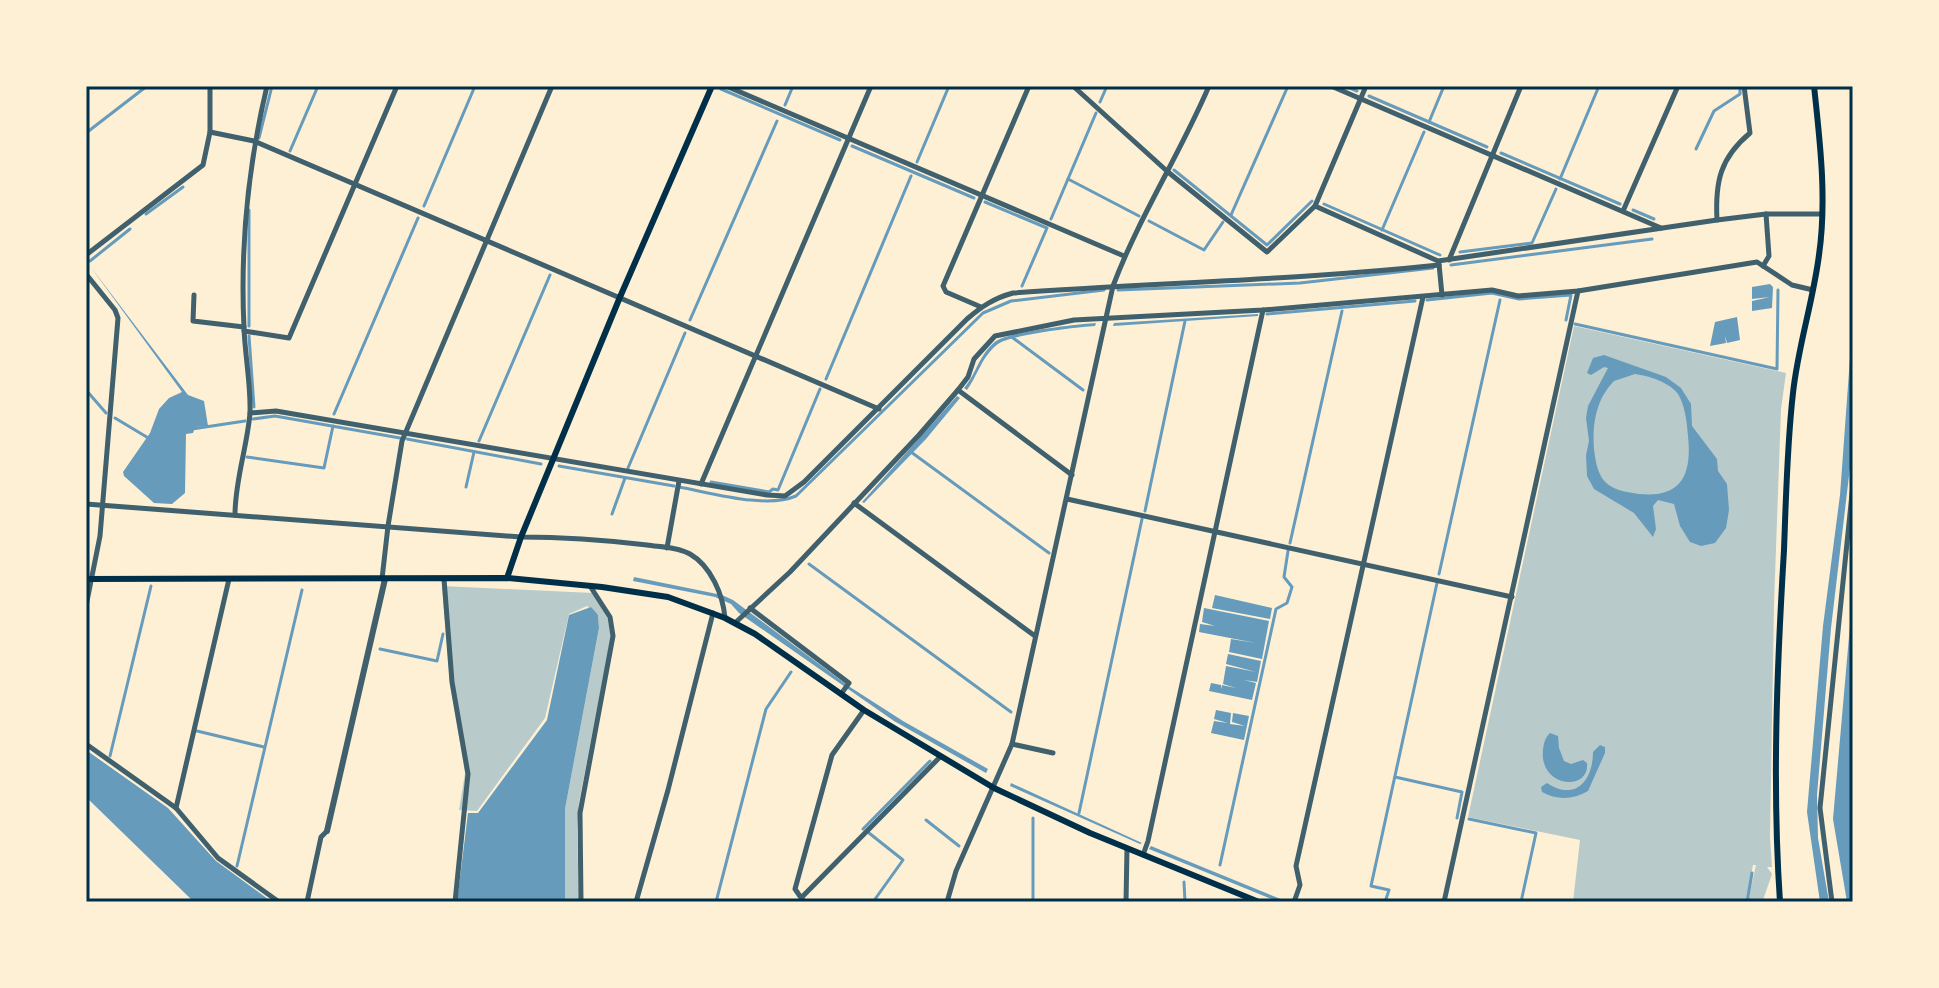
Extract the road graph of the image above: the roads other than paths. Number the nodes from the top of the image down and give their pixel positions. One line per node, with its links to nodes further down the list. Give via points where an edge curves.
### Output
1 (210, 86): 18 (street)
2 (267, 86): 20 (street)
3 (397, 86): 23 (street)
4 (552, 86): 31 (street)
5 (712, 86): 43 (main road)
6 (726, 86): 19 (street)
7 (871, 86): 19 (street)
8 (1029, 86): 24 (street)
9 (1073, 86): 22 (street)
10 (1209, 86): 22 (street)
11 (1331, 86): 17 (street)
12 (1366, 86): 17 (street)
13 (1521, 86): 21 (street)
14 (1678, 86): 26 (street)
15 (1744, 86): 29 (street, via 1750,133 1732,148 1721,171 1715,192)
16 (1814, 86): 28 (main road)
17 (1361, 99): 21 (street); 25 (street)
18 (210, 132): 20 (street); 32 (street, via 203,165)
19 (848, 138): 24 (street); 49 (street)
20 (254, 141): 23 (street); 48 (street, via 246,196)
21 (1491, 155): 26 (street); 34 (street)
22 (1168, 172): 25 (street, via 1267,252); 33 (street)
23 (356, 184): 31 (street); 48 (street, via 289,338)
24 (982, 195): 33 (street); 45 (street, via 943,286)
25 (1315, 206): 35 (street)
26 (1623, 211): 30 (street)
27 (1766, 214): 28 (street); 29 (street); 36 (street, via 1769,256)
28 (1822, 214): 39 (main road)
29 (1717, 220): 30 (street)
30 (1661, 228): 34 (street)
31 (487, 241): 43 (street); 53 (street)
32 (86, 255)
33 (1124, 256): 38 (street)
34 (1449, 260): 35 (street)
35 (1439, 263): 38 (street, via 1293,278); 42 (street)
36 (1763, 266): 39 (street, via 1792,285); 40 (street, via 1757,262)
37 (86, 274): 62 (street, via 118,318)
38 (1113, 286): 45 (street, via 1013,293); 47 (street)
39 (1813, 290): 104 (main road, via 1793,392 1781,590 1775,766)
40 (1578, 291): 42 (street); 75 (street)
41 (194, 295): 48 (street, via 193,321)
42 (1442, 295): 44 (street)
43 (620, 297): 49 (street); 54 (main road)
44 (1423, 297): 46 (street); 68 (street)
45 (981, 307): 51 (street)
46 (1263, 310): 47 (street); 65 (street)
47 (1107, 319): 50 (street, via 995,336 974,359); 55 (street)
48 (244, 329): 52 (street)
49 (757, 355): 51 (street); 57 (street)
50 (958, 390): 55 (street); 60 (street)
51 (879, 409): 57 (street, via 785,496)
52 (250, 413): 53 (street, via 276,411); 63 (street)
53 (405, 434): 54 (street); 64 (street)
54 (553, 460): 56 (street); 66 (main road)
55 (1072, 475): 59 (street)
56 (679, 481): 57 (street); 67 (street)
57 (701, 484)
58 (1853, 484): 105 (street, via 1820,808)
59 (1067, 499): 65 (street); 81 (street)
60 (854, 503): 77 (street); 81 (street)
61 (86, 504): 62 (street)
62 (103, 505): 63 (street); 70 (street)
63 (235, 515): 64 (street)
64 (388, 526): 66 (street); 72 (street)
65 (1215, 530): 68 (street); 92 (street)
66 (521, 537): 67 (street, via 579,537); 69 (main road)
67 (667, 548): 79 (street, via 688,553 707,570)
68 (1363, 563): 75 (street); 102 (street, via 1296,866 1300,885)
69 (507, 578): 73 (main road); 74 (main road)
70 (89, 579): 71 (main road); 76 (street)
71 (229, 579): 72 (main road); 89 (street)
72 (384, 579): 73 (main road); 90 (street)
73 (444, 579): 96 (street, via 452,682 468,774)
74 (590, 586): 78 (main road, via 668,597); 97 (street, via 610,617 613,636 580,813)
75 (1512, 597): 103 (street)
76 (86, 606)
77 (749, 608): 80 (street); 82 (street, via 849,683)
78 (713, 613): 79 (main road); 98 (street)
79 (725, 618): 80 (main road)
80 (737, 620): 82 (main road)
81 (1035, 636): 85 (street)
82 (844, 690): 83 (main road)
83 (864, 710): 87 (main road); 93 (street, via 832,755 795,889)
84 (86, 744): 89 (street)
85 (1012, 744): 86 (street); 88 (street)
86 (1053, 753)
87 (940, 757): 88 (main road); 93 (street)
88 (994, 788): 91 (main road); 99 (street)
89 (176, 808): 94 (street, via 218,858)
90 (327, 831): 95 (street, via 321,837)
91 (1127, 848): 92 (main road); 100 (street)
92 (1143, 855): 101 (main road)
93 (803, 900)
94 (279, 902)
95 (307, 902)
96 (455, 902)
97 (581, 902)
98 (636, 902)
99 (947, 902)
100 (1126, 902)
101 (1259, 902)
102 (1294, 902)
103 (1444, 902)
104 (1780, 902)
105 (1832, 902)

